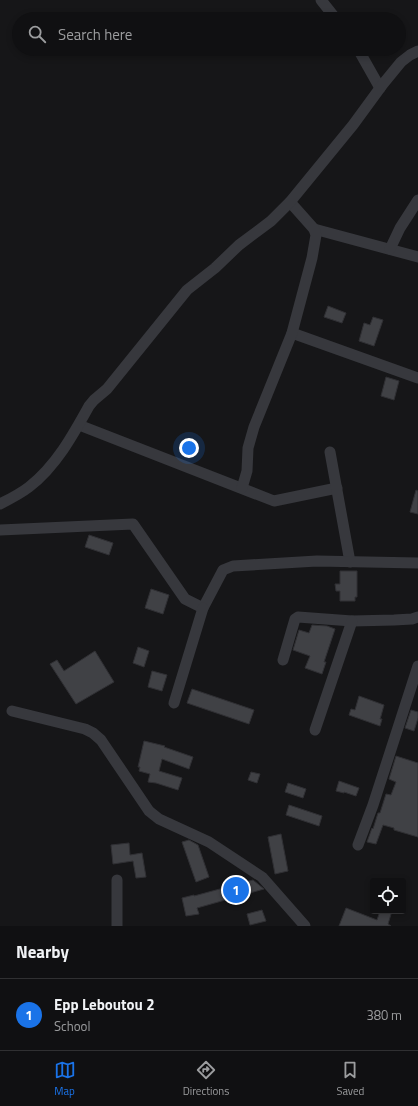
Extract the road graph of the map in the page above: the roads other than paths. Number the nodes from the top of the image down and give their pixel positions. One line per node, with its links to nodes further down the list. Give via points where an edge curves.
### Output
1 (321, 0): 2 (street)
2 (330, 12)
3 (418, 51): 5 (street, via 401,62)
4 (362, 56): 5 (street)
5 (380, 88): 7 (street)
6 (418, 200): 9 (street)
7 (290, 202): 8 (street); 13 (street, via 271,221 238,245 215,268 187,290 107,390 94,400)
8 (314, 229): 9 (street); 11 (street, via 316,235 312,258)
9 (390, 249): 10 (street)
10 (418, 257)
11 (292, 333): 12 (street); 15 (street, via 254,427)
12 (418, 378)
13 (79, 426): 15 (street); 17 (street, via 47,470 29,487)
14 (330, 452): 16 (street)
15 (242, 488): 16 (street, via 274,501)
16 (337, 488): 19 (street)
17 (0, 504)
18 (0, 530): 21 (street, via 133,524 186,599)
19 (350, 562): 20 (street); 21 (street, via 317,561 233,566 223,570)
20 (418, 563)
21 (203, 608): 26 (street)
22 (418, 617): 23 (street)
23 (352, 621): 24 (street, via 298,617 295,619); 28 (street)
24 (284, 660)
25 (418, 666): 29 (street)
26 (174, 703)
27 (12, 711): 32 (street, via 94,733 149,811 159,819 208,842 262,877)
28 (315, 730)
29 (358, 844)
30 (117, 880): 31 (street)
31 (116, 926)
32 (305, 926)

